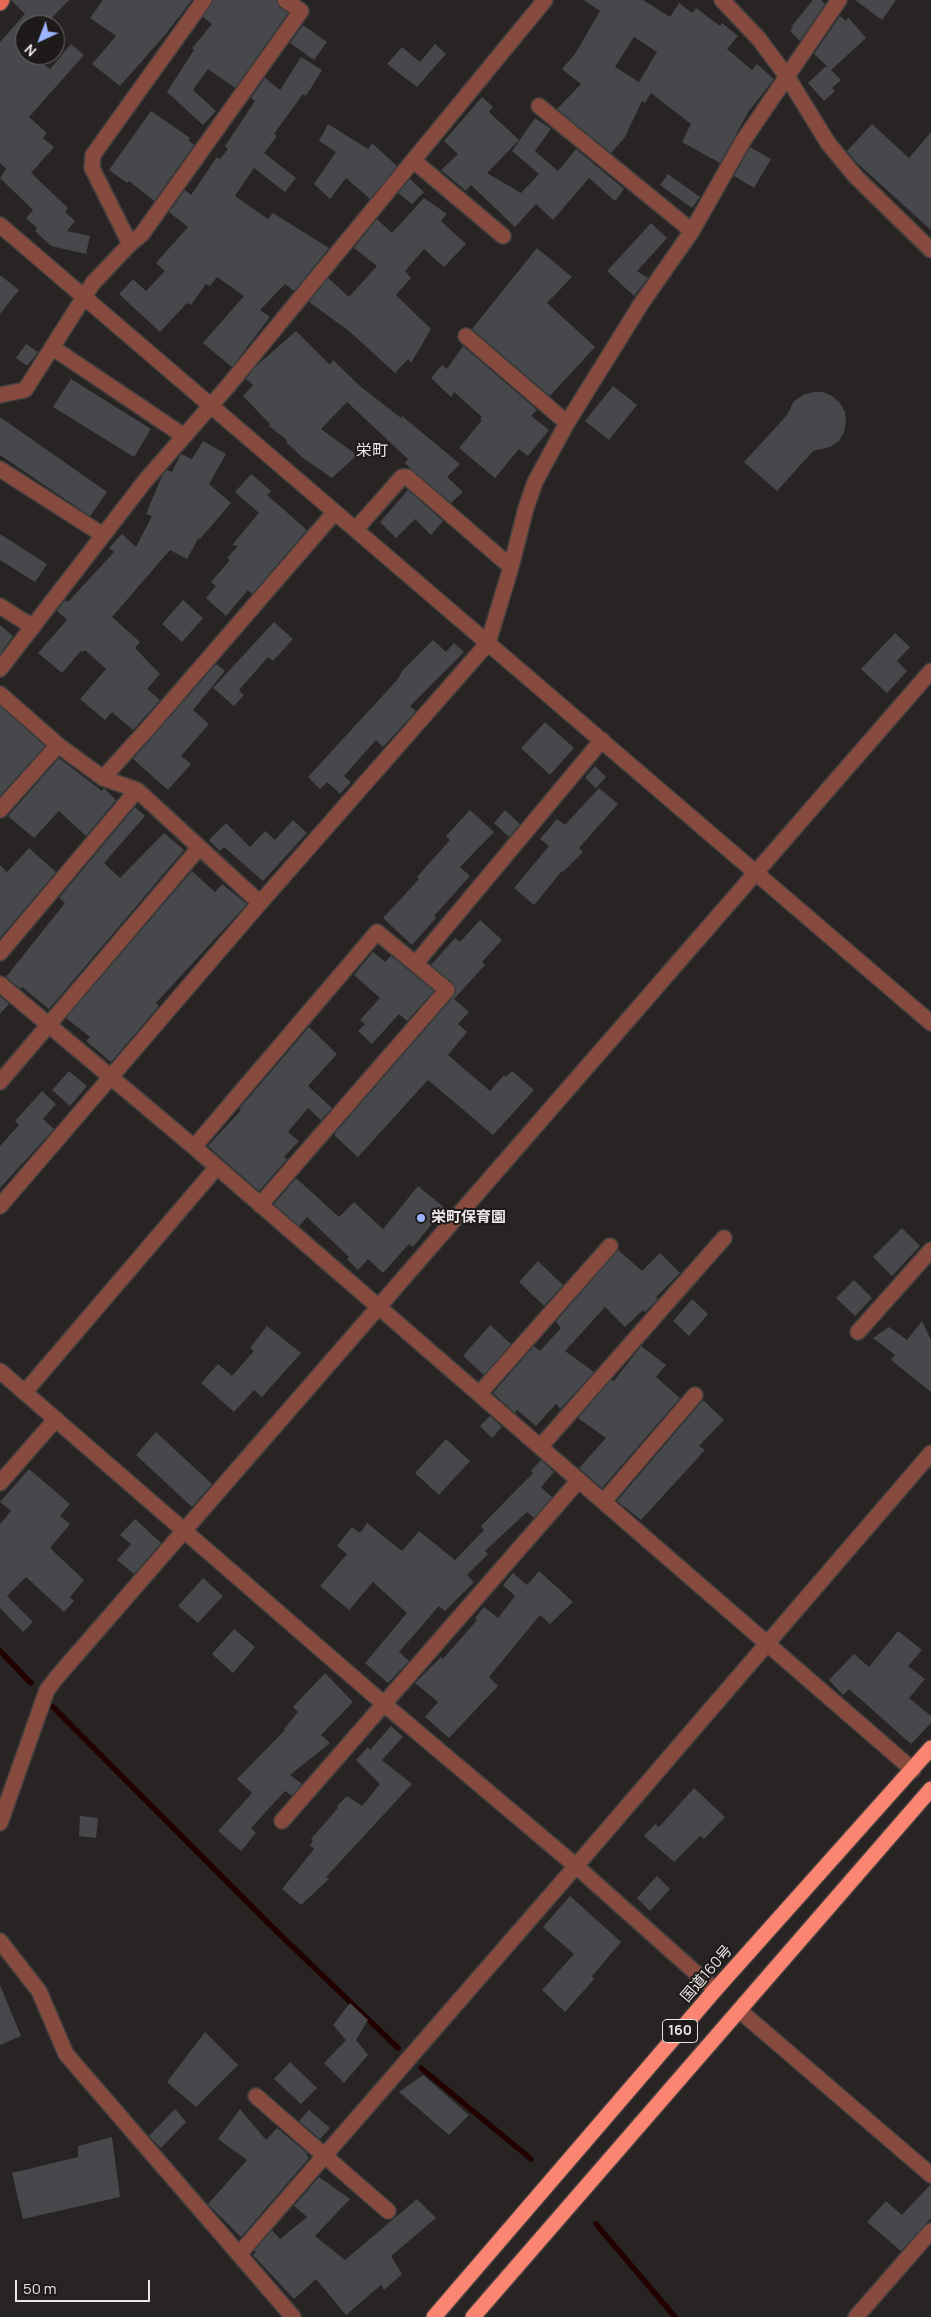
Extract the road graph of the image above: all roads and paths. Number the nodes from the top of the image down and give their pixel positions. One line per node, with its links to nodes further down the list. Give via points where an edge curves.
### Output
1 (2, 0): 7 (main road)
2 (204, 0): 14 (street, via 93,156 92,168)
3 (286, 0): 14 (street, via 301,11 142,234)
4 (545, 0): 10 (street)
5 (722, 0): 8 (street, via 759,39)
6 (839, 0): 8 (street)
7 (0, 3)
8 (788, 78): 12 (street, via 743,141); 15 (street, via 828,143 856,177)
9 (539, 106): 12 (street)
10 (414, 161): 13 (street); 20 (street)
11 (0, 225): 16 (street)
12 (692, 231): 21 (street, via 641,304)
13 (503, 236)
14 (130, 244): 16 (street)
15 (931, 250)
16 (84, 296): 18 (street); 20 (street)
17 (466, 336): 21 (street)
18 (53, 348): 19 (street, via 25,390); 22 (street)
19 (0, 395)
20 (211, 406): 22 (street); 24 (street)
21 (567, 423): 27 (street, via 535,482)
22 (184, 436): 26 (street)
23 (0, 469): 26 (street)
24 (335, 512): 25 (street); 36 (street)
25 (356, 529): 27 (street, via 402,477 407,477); 30 (street)
26 (103, 535): 29 (street)
27 (511, 567): 30 (street)
28 (0, 606): 29 (street)
29 (33, 627): 31 (street)
30 (488, 643): 34 (street); 41 (street)
31 (0, 669)
32 (931, 671): 40 (street)
33 (0, 694): 35 (street)
34 (602, 740): 40 (street); 43 (street)
35 (58, 745): 36 (street); 38 (street)
36 (103, 778): 37 (street)
37 (137, 790): 39 (street); 42 (street)
38 (0, 810)
39 (198, 848): 41 (street); 46 (street)
40 (756, 872): 45 (street); 56 (street)
41 (260, 903): 47 (street)
42 (0, 953)
43 (416, 963): 49 (street, via 377,932); 51 (street, via 447,990)
44 (0, 984): 46 (street)
45 (931, 1023)
46 (50, 1024): 47 (street); 48 (street)
47 (112, 1077): 49 (street); 52 (street)
48 (0, 1082)
49 (194, 1147): 50 (street)
50 (217, 1167): 51 (street); 59 (street)
51 (260, 1205): 56 (street)
52 (0, 1206)
53 (724, 1238): 63 (street)
54 (610, 1246): 60 (street)
55 (931, 1250): 57 (street)
56 (379, 1309): 60 (street); 68 (street)
57 (858, 1332)
58 (0, 1371): 59 (street)
59 (25, 1392): 62 (street)
60 (479, 1394): 63 (street)
61 (695, 1395): 67 (street)
62 (56, 1419): 66 (street); 68 (street)
63 (540, 1447): 65 (street)
64 (931, 1453): 69 (street)
65 (579, 1480): 67 (street); 70 (street)
66 (0, 1483)
67 (604, 1501): 69 (street)
68 (184, 1531): 70 (street); 75 (street, via 47,1690)
69 (768, 1642): 72 (street); 76 (street)
70 (384, 1704): 74 (street); 76 (street)
71 (931, 1748): 72 (highway, 国道160号 / 160)
72 (913, 1770): 78 (highway, 国道160号 / 160)
73 (931, 1789): 79 (highway, 160)
74 (282, 1821)
75 (0, 1823)
76 (576, 1866): 78 (street); 81 (street)
77 (0, 1941): 85 (street, via 39,1992 66,2054)
78 (715, 1990): 87 (highway, 国道160号 / 160)
79 (740, 2011): 82 (street); 88 (highway, 160)
80 (256, 2096): 81 (street)
81 (324, 2156): 83 (street); 85 (street)
82 (931, 2175)
83 (388, 2211)
84 (931, 2231): 89 (street)
85 (240, 2254): 86 (street)
86 (293, 2317)
87 (434, 2317)
88 (473, 2317)
89 (856, 2317)

